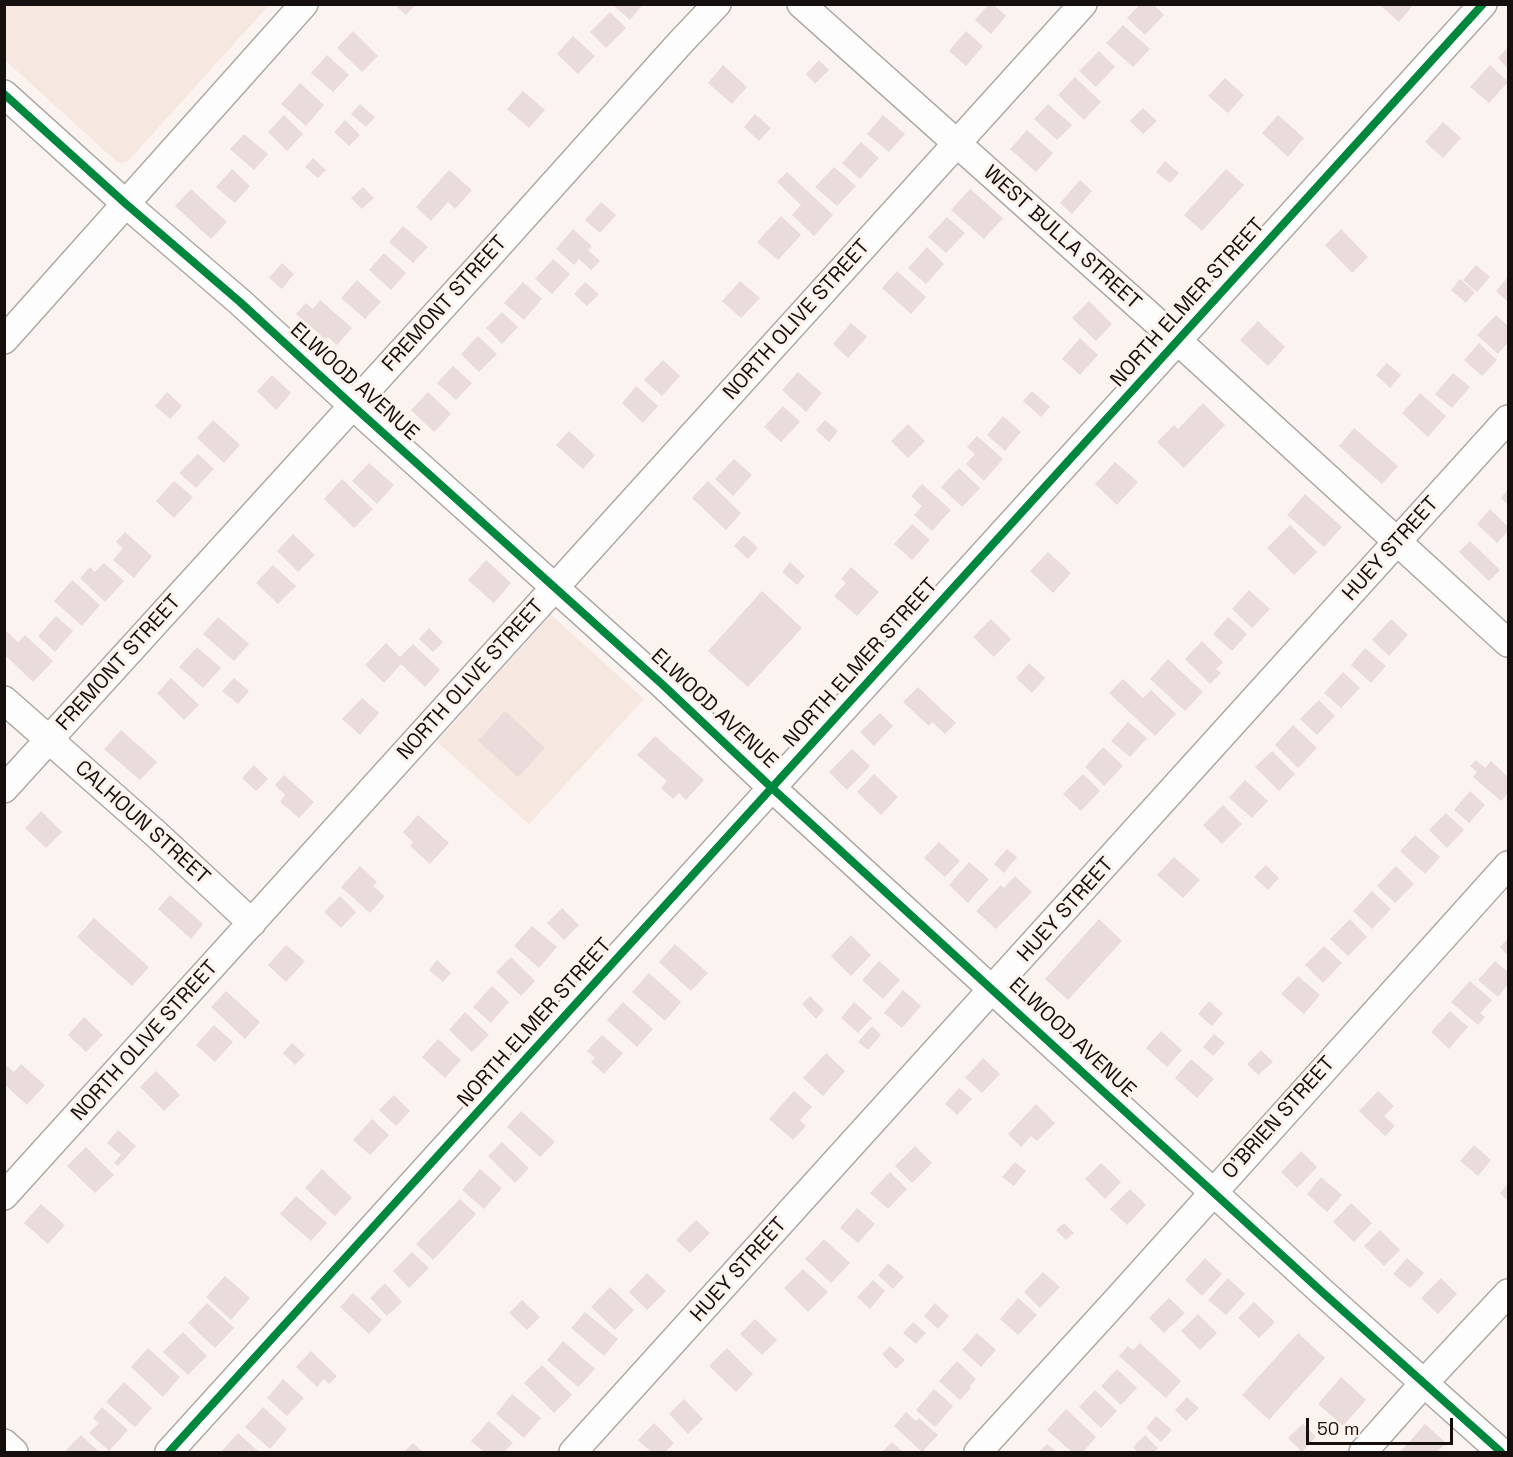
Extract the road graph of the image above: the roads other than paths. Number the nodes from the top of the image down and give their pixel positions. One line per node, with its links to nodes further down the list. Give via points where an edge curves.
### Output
1 (304, 4): 8 (street)
2 (717, 4): 11 (street, FREMONT STREET)
3 (801, 4): 7 (street, WEST BULLA STREET)
4 (1083, 4): 7 (street, NORTH OLIVE STREET)
5 (1483, 4): 10 (street, NORTH ELMER STREET)
6 (4, 94): 8 (street, ELWOOD AVENUE)
7 (958, 144): 10 (street, WEST BULLA STREET); 14 (street, NORTH OLIVE STREET)
8 (126, 204): 9 (street); 11 (street, ELWOOD AVENUE)
9 (4, 340)
10 (1178, 341): 13 (street, WEST BULLA STREET); 18 (street, NORTH ELMER STREET)
11 (352, 405): 14 (street, ELWOOD AVENUE); 17 (street, FREMONT STREET)
12 (1509, 419): 13 (street, HUEY STREET)
13 (1397, 542): 15 (street, WEST BULLA STREET); 22 (street, HUEY STREET)
14 (555, 587): 18 (street, ELWOOD AVENUE); 21 (street, NORTH OLIVE STREET)
15 (1509, 643)
16 (4, 700): 17 (street, CALHOUN STREET)
17 (48, 740): 19 (street, FREMONT STREET); 21 (street, CALHOUN STREET)
18 (772, 788): 22 (street, ELWOOD AVENUE); 29 (street, NORTH ELMER STREET)
19 (4, 789)
20 (1509, 865): 23 (street, O'BRIEN STREET)
21 (252, 922): 24 (street, NORTH OLIVE STREET)
22 (993, 990): 23 (street, ELWOOD AVENUE); 30 (street, HUEY STREET)
23 (1213, 1192): 26 (street, ELWOOD AVENUE); 31 (street, O'BRIEN STREET)
24 (4, 1196)
25 (1509, 1293): 26 (street)
26 (1424, 1383): 32 (street); 33 (street, ELWOOD AVENUE)
27 (4, 1443): 28 (street)
28 (14, 1452)
29 (170, 1452)
30 (573, 1452)
31 (978, 1452)
32 (1363, 1452)
33 (1501, 1452)

